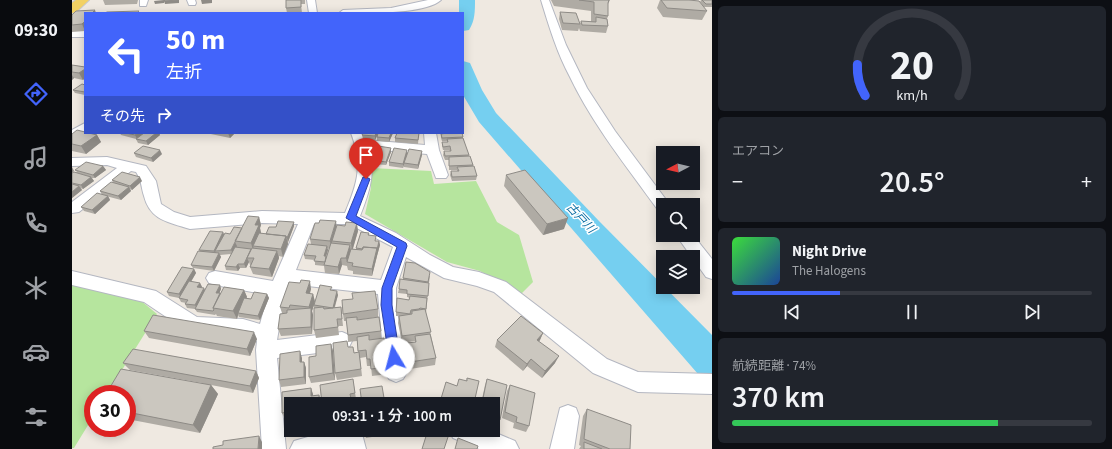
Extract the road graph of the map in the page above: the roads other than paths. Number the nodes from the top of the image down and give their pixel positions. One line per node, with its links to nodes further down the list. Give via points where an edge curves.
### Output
1 (83, 0): 5 (main road)
2 (311, 0): 6 (street)
3 (438, 0): 7 (street, via 401,10)
4 (545, 0): 18 (street, via 580,87)
5 (72, 9)
6 (313, 12)
7 (362, 12)
8 (72, 34): 9 (street)
9 (84, 34)
10 (84, 128): 12 (street)
11 (430, 134): 14 (street)
12 (72, 136)
13 (360, 139): 14 (street); 21 (street, via 367,163 366,179)
14 (432, 150): 17 (street)
15 (72, 162): 16 (street, via 107,161)
16 (128, 166): 19 (street); 20 (street, via 141,169 149,181 154,207 168,216 190,223 262,217)
17 (442, 176)
18 (657, 198)
19 (72, 207)
20 (308, 218): 21 (street); 27 (street)
21 (351, 218): 23 (street)
22 (689, 242): 24 (street)
23 (402, 246): 28 (street); 32 (street, via 450,273 479,279 500,287 600,366 638,382)
24 (712, 272)
25 (72, 278): 30 (street, via 149,296 194,325 243,328)
26 (215, 278): 27 (street)
27 (283, 283): 28 (street); 30 (street)
28 (387, 288): 31 (street)
29 (342, 341): 30 (street, via 296,348)
30 (266, 342): 35 (street)
31 (396, 372)
32 (712, 384)
33 (568, 416): 39 (street)
34 (478, 437): 38 (street)
35 (274, 449)
36 (302, 449): 37 (street, via 352,437)
37 (354, 449)
38 (507, 449)
39 (562, 449)

